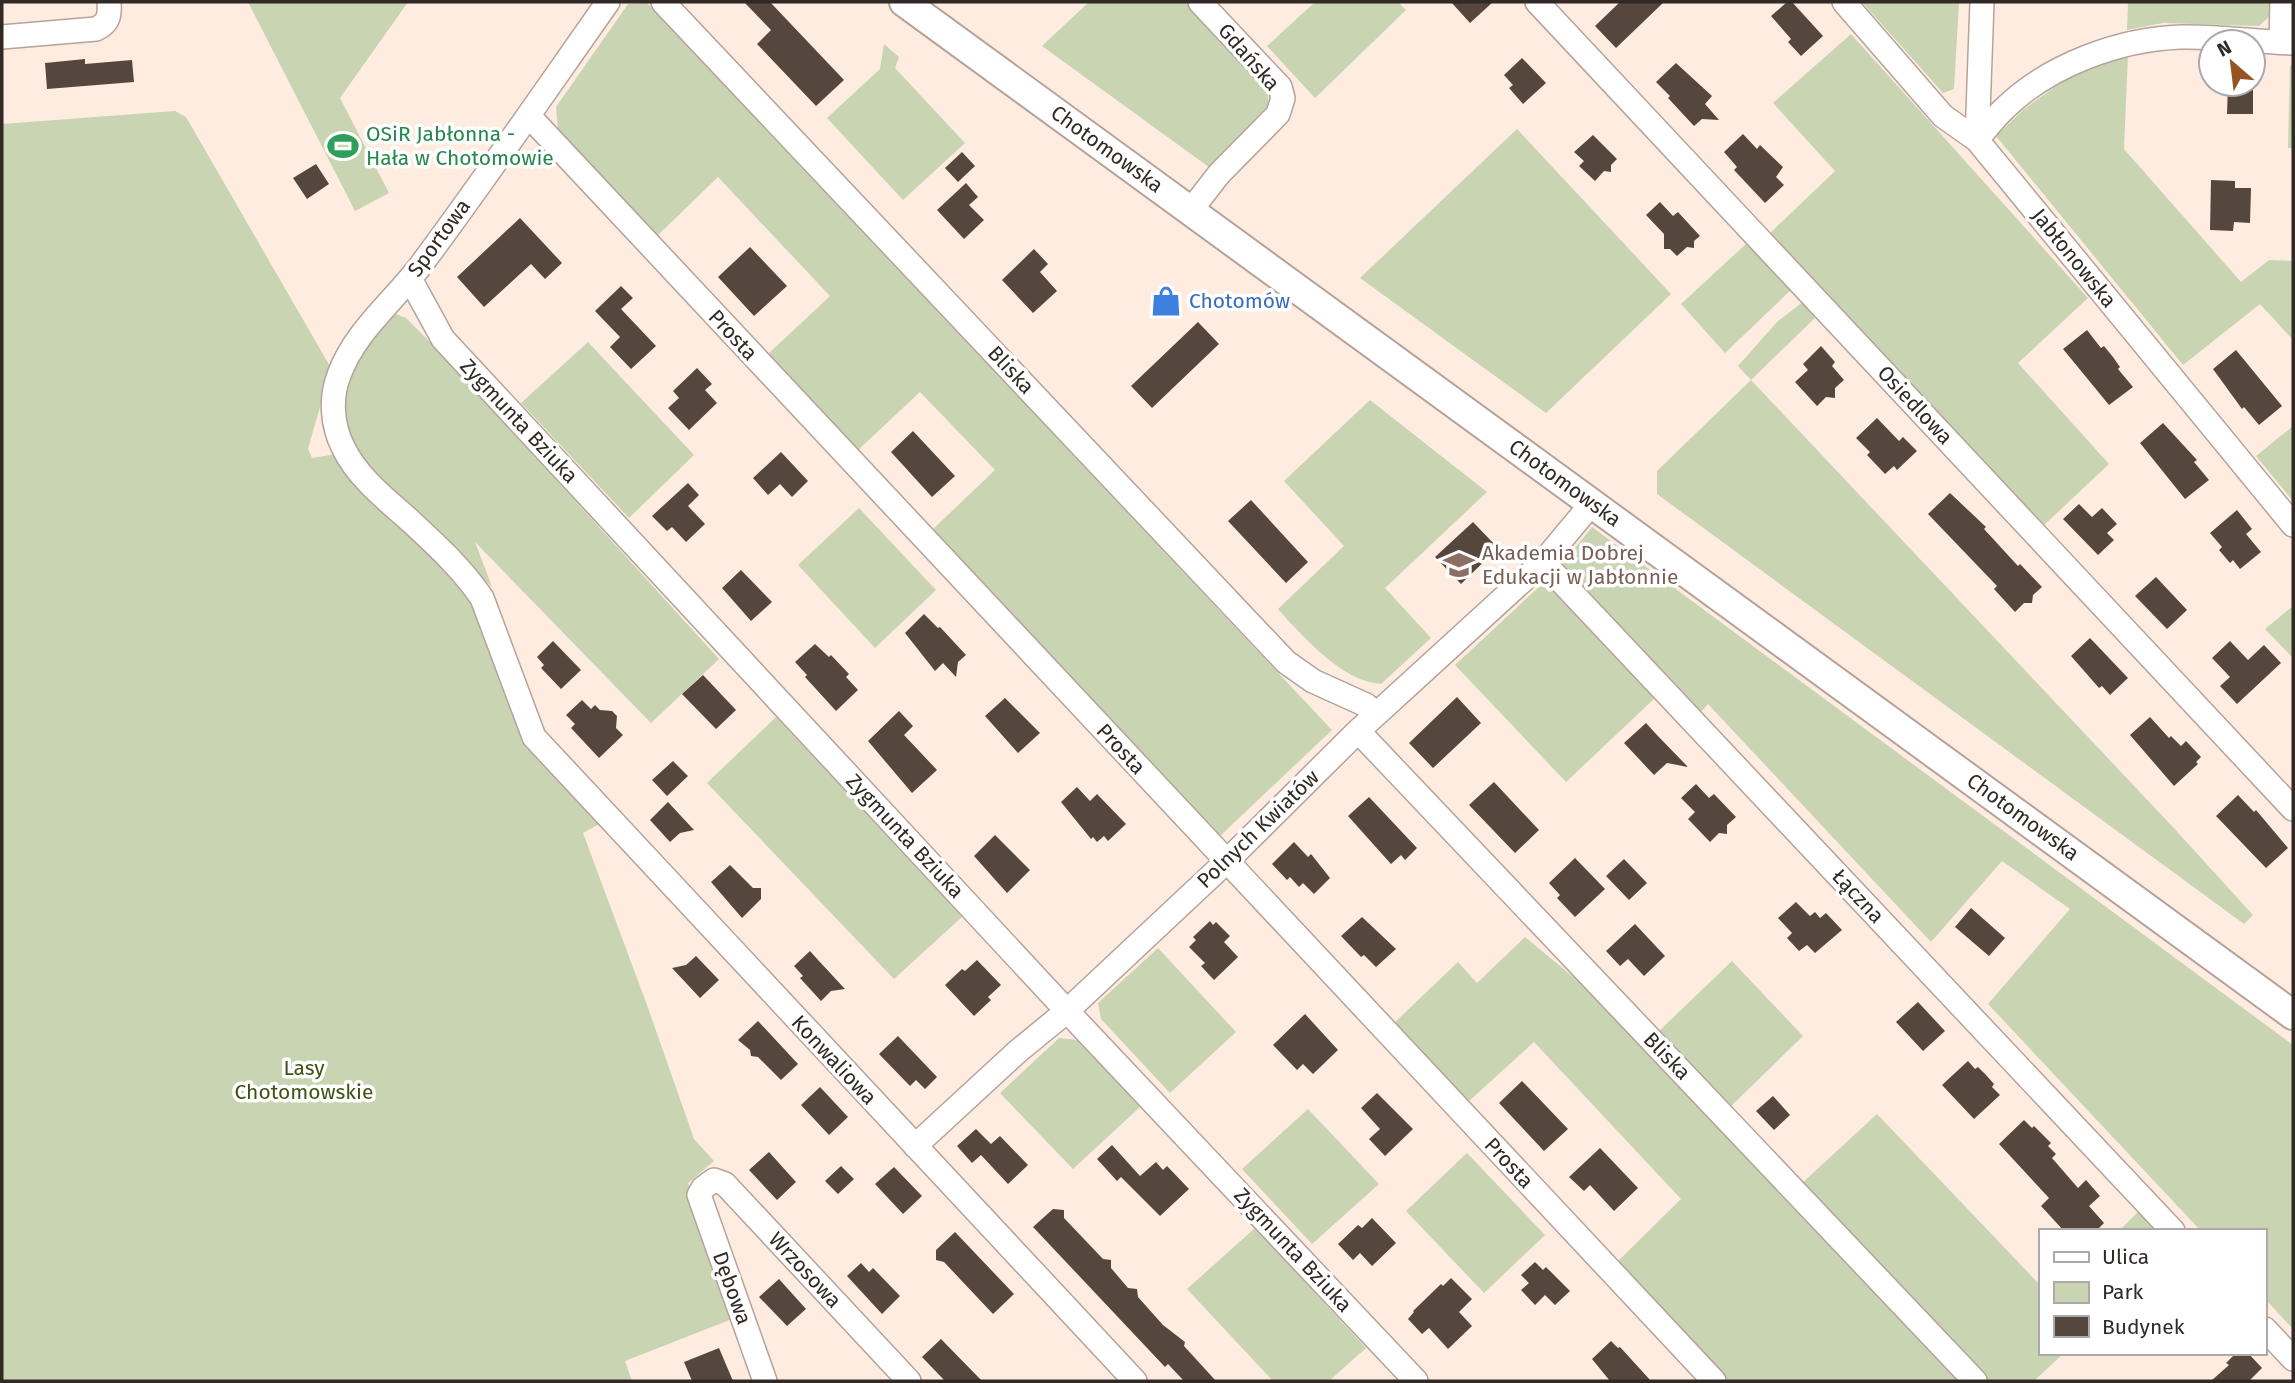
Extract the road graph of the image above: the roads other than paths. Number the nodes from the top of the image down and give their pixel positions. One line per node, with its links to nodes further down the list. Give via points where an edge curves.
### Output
1 (109, 2): 10 (street, via 109,18 96,29)
2 (608, 2): 12 (street, Sportowa)
3 (663, 2): 19 (street, Bliska, via 1286,662)
4 (904, 2): 14 (street, Chotomowska)
5 (1200, 2): 14 (street, Gdańska, via 1280,87 1283,97 1278,114)
6 (1537, 2): 22 (street, Osiedlowa)
7 (1844, 2): 13 (street, Jabłonowska, via 1943,116)
8 (1982, 2): 13 (street)
9 (2282, 2): 11 (street)
10 (2, 37)
11 (2287, 43): 13 (street, via 2180,37 2087,56 2023,92)
12 (529, 116): 15 (street, Sportowa); 23 (street, Prosta)
13 (1977, 140): 17 (street, Jabłonowska)
14 (1191, 210): 16 (street, Chotomowska)
15 (409, 281): 21 (street, Sportowa, via 345,361 335,388 334,421 343,447 376,491 430,539 482,598); 24 (street, Zygmunta Bziuka, via 443,339)
16 (1593, 502): 18 (street, Polnych Kwiatów); 25 (street, Chotomowska)
17 (2293, 525)
18 (1543, 562): 19 (street, Polnych Kwiatów); 28 (street, Łączna)
19 (1376, 714): 20 (street, Polnych Kwiatów)
20 (1358, 731): 23 (street, Polnych Kwiatów); 36 (street, Bliska)
21 (534, 737): 26 (street, Konwaliowa)
22 (2293, 809)
23 (1226, 862): 24 (street, Polnych Kwiatów); 35 (street, Prosta)
24 (1067, 1011): 26 (street, Polnych Kwiatów); 34 (street, Zygmunta Bziuka)
25 (2293, 1015)
26 (915, 1146): 33 (street, Konwaliowa)
27 (699, 1195): 31 (street, Dębowa); 32 (street, Wrzosowa, via 714,1180 725,1184)
28 (2171, 1229)
29 (2267, 1331): 30 (street)
30 (2293, 1359)
31 (765, 1381)
32 (909, 1381)
33 (1135, 1381)
34 (1416, 1381)
35 (1714, 1381)
36 (1975, 1381)

